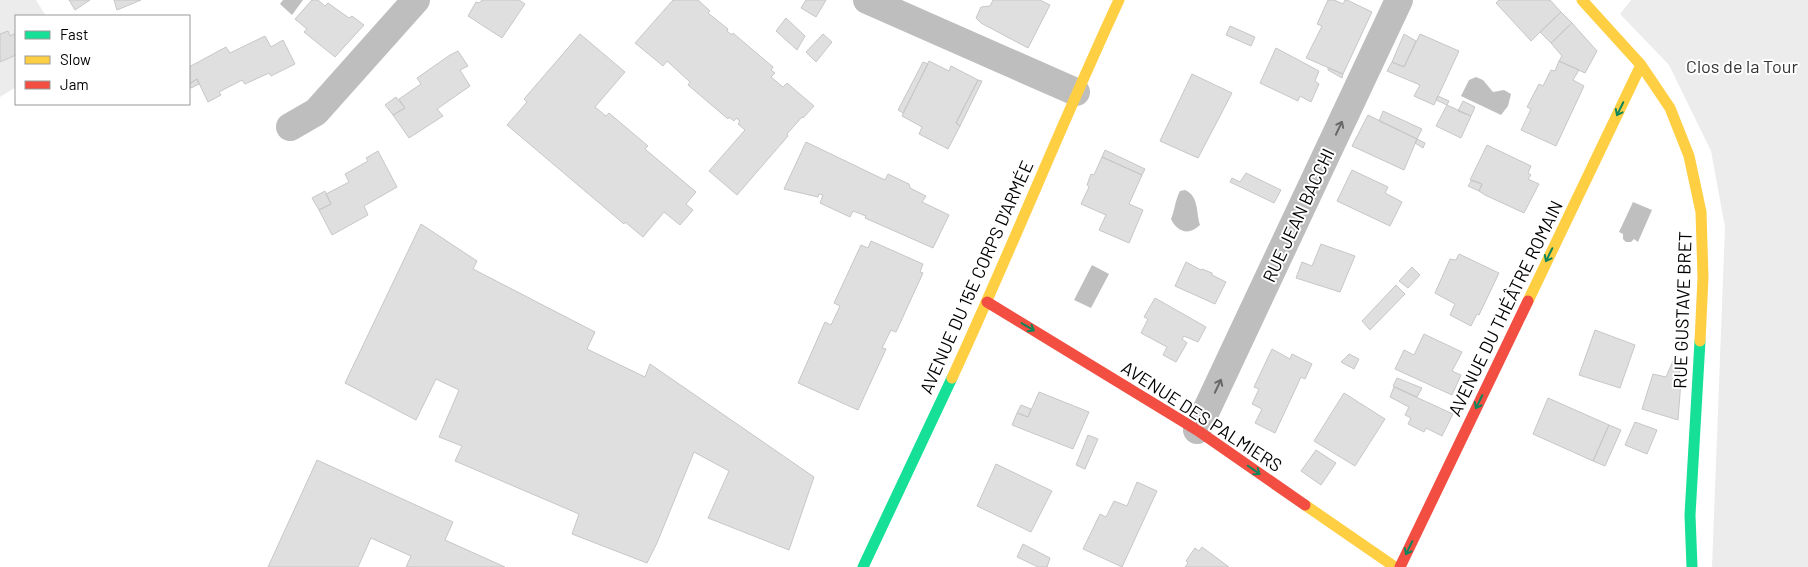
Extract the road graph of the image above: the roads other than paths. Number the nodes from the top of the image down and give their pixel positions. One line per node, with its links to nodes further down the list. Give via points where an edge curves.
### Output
1 (416, 0): 8 (street, via 316,112)
2 (867, 0): 7 (street)
3 (1119, 0): 7 (street, AVENUE DU 15E CORPS D'ARMÉE)
4 (1582, 0): 6 (street, RUE GUSTAVE BRET)
5 (1394, 2): 10 (street, RUE JEAN BACCHI, one-way to 5)
6 (1641, 65): 13 (street, AVENUE DU THÉÂTRE ROMAIN, one-way to 13); 14 (street, RUE GUSTAVE BRET, via 1670,108 1689,156 1701,212 1704,278 1690,515)
7 (1076, 92): 9 (street, AVENUE DU 15E CORPS D'ARMÉE)
8 (290, 127)
9 (987, 302): 10 (street, AVENUE DES PALMIERS, one-way to 10); 11 (street, AVENUE DU 15E CORPS D'ARMÉE)
10 (1197, 430): 12 (street, AVENUE DES PALMIERS, one-way to 12)
11 (863, 567)
12 (1394, 567)
13 (1400, 567)
14 (1692, 567)

